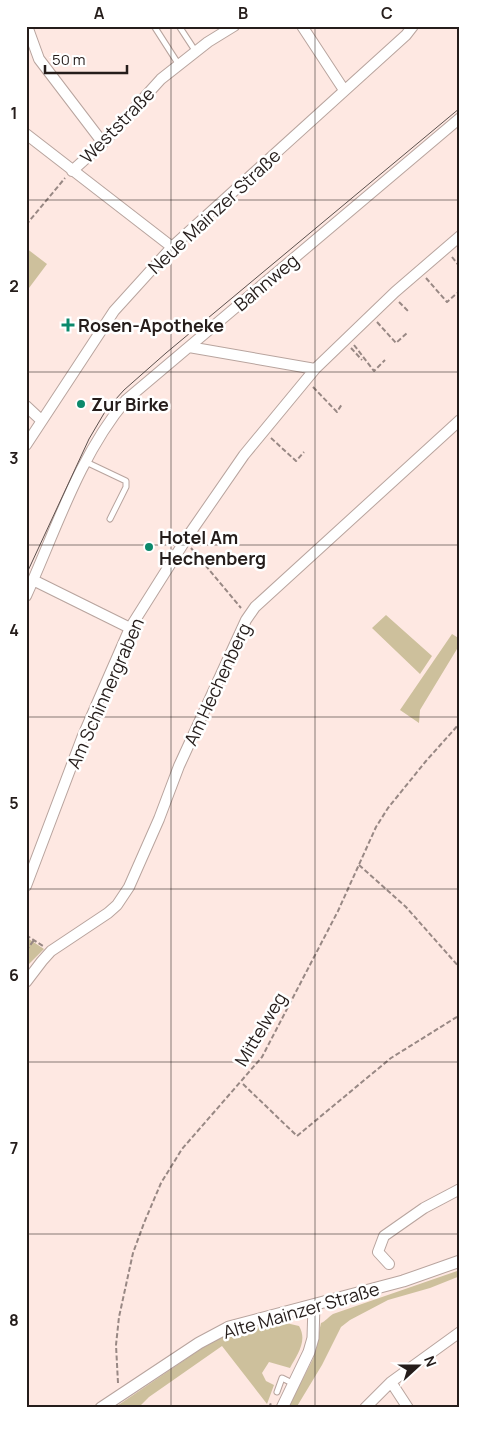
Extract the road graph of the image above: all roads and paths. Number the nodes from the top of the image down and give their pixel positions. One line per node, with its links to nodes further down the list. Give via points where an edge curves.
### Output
1 (27, 26): 12 (street, via 38,59)
2 (154, 26): 8 (lane)
3 (179, 26): 7 (lane)
4 (234, 26): 7 (street, Weststraße)
5 (302, 26): 9 (street)
6 (412, 26): 9 (street, Neue Mainzer Straße)
7 (196, 52): 8 (street, Weststraße)
8 (179, 65): 12 (street, Weststraße, via 161,79)
9 (344, 90): 16 (street, Neue Mainzer Straße)
10 (460, 118): 22 (street, Bahnweg)
11 (26, 134): 13 (street)
12 (102, 143): 13 (street, Weststraße)
13 (72, 171): 14 (path); 16 (street)
14 (26, 225)
15 (460, 236): 17 (street, Am Schinnergraben)
16 (172, 247): 29 (street, Neue Mainzer Straße, via 114,312)
17 (419, 270): 18 (path, via 447,302); 19 (street, Am Schinnergraben)
18 (456, 293)
19 (371, 315): 20 (path, via 396,343); 21 (street, Am Schinnergraben)
20 (407, 333)
21 (347, 339): 23 (path); 24 (path, via 374,371); 25 (street, Am Schinnergraben)
22 (189, 347): 25 (street); 34 (street, Bahnweg, via 126,400 106,425)
23 (362, 360)
24 (385, 360)
25 (315, 369): 26 (street, Am Schinnergraben)
26 (306, 379): 27 (path, via 337,412); 31 (street, Am Schinnergraben)
27 (342, 404)
28 (26, 406): 29 (street)
29 (41, 420): 32 (street, Neue Mainzer Straße)
30 (460, 420): 39 (street, Am Hechenberg)
31 (263, 431): 33 (path, via 296,461); 36 (street, Am Schinnergraben)
32 (26, 444)
33 (304, 452)
34 (86, 462): 35 (lane, via 126,481); 37 (street, Bahnweg)
35 (110, 520)
36 (185, 541): 39 (path); 40 (street, Am Schinnergraben)
37 (33, 580): 38 (street, Bahnweg); 40 (street)
38 (26, 596)
39 (248, 616): 47 (street, Am Hechenberg, via 179,766 129,887 108,914)
40 (130, 628): 43 (street, Am Schinnergraben, via 82,738)
41 (460, 723): 42 (path, Mittelweg, via 388,808)
42 (359, 865): 48 (path, via 406,907); 59 (path, Mittelweg, via 262,1057 182,1149 161,1183 134,1253 119,1317 116,1344)
43 (26, 886)
44 (26, 935): 45 (path)
45 (34, 940): 46 (path); 47 (path)
46 (26, 951)
47 (51, 951): 49 (street, Am Hechenberg)
48 (460, 968)
49 (26, 982)
50 (460, 1015): 51 (path, via 391,1058 297,1136)
51 (243, 1084)
52 (460, 1189): 54 (street, via 424,1208 384,1236 378,1252)
53 (460, 1261): 55 (street, Alte Mainzer Straße)
54 (389, 1264)
55 (314, 1306): 58 (street, via 310,1352); 61 (street, Alte Mainzer Straße, via 229,1327 198,1342)
56 (460, 1332): 57 (street)
57 (391, 1382): 63 (street); 64 (street)
58 (294, 1384): 60 (lane, via 282,1378); 62 (street)
59 (119, 1388)
60 (277, 1392)
61 (101, 1408)
62 (282, 1408)
63 (365, 1408)
64 (408, 1408)

